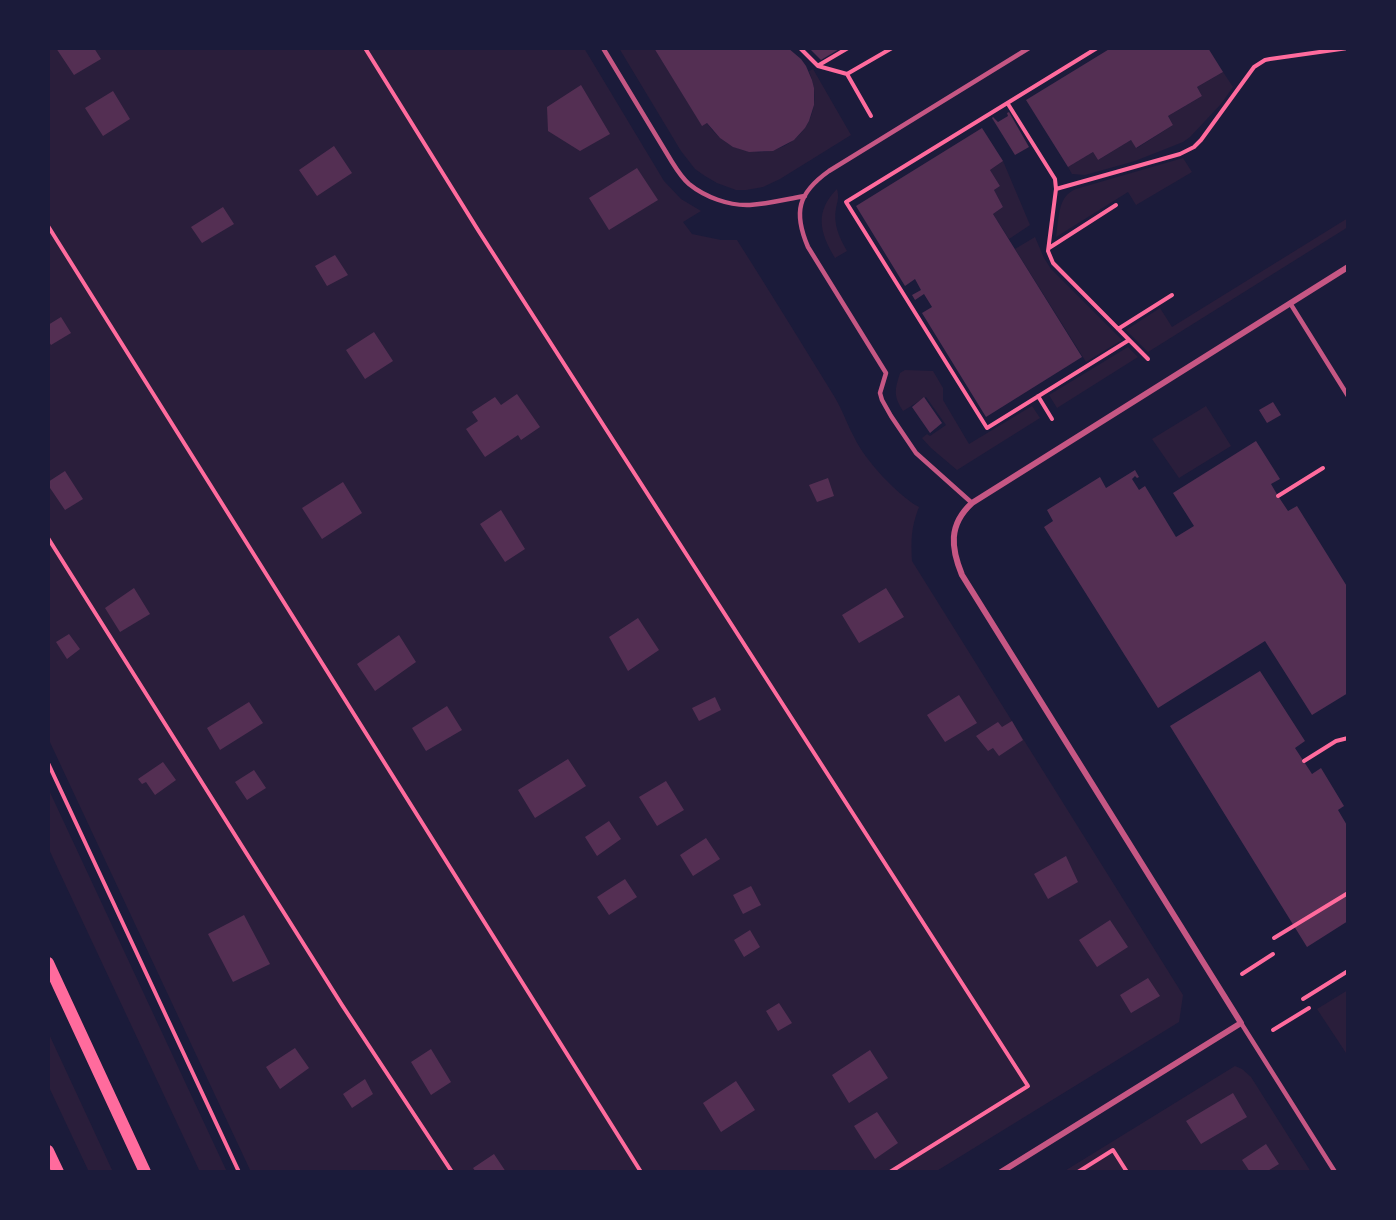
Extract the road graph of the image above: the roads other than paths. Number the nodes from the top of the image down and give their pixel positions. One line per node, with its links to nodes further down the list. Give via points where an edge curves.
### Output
1 (603, 48): 3 (lane, via 688,184 712,198 735,204)
2 (1029, 48): 3 (lane, via 830,171)
3 (805, 196): 7 (lane, via 800,208 801,229 808,247 886,373 880,393 882,400 916,453)
4 (1348, 267): 5 (street)
5 (1290, 303): 6 (lane); 7 (street)
6 (1348, 396)
7 (972, 503): 9 (street, via 955,529 954,552 962,575)
8 (48, 963): 12 (main road)
9 (1241, 1023): 13 (street); 14 (lane)
10 (48, 1150): 11 (main road)
11 (58, 1172)
12 (145, 1172)
13 (1001, 1172)
14 (1335, 1172)

